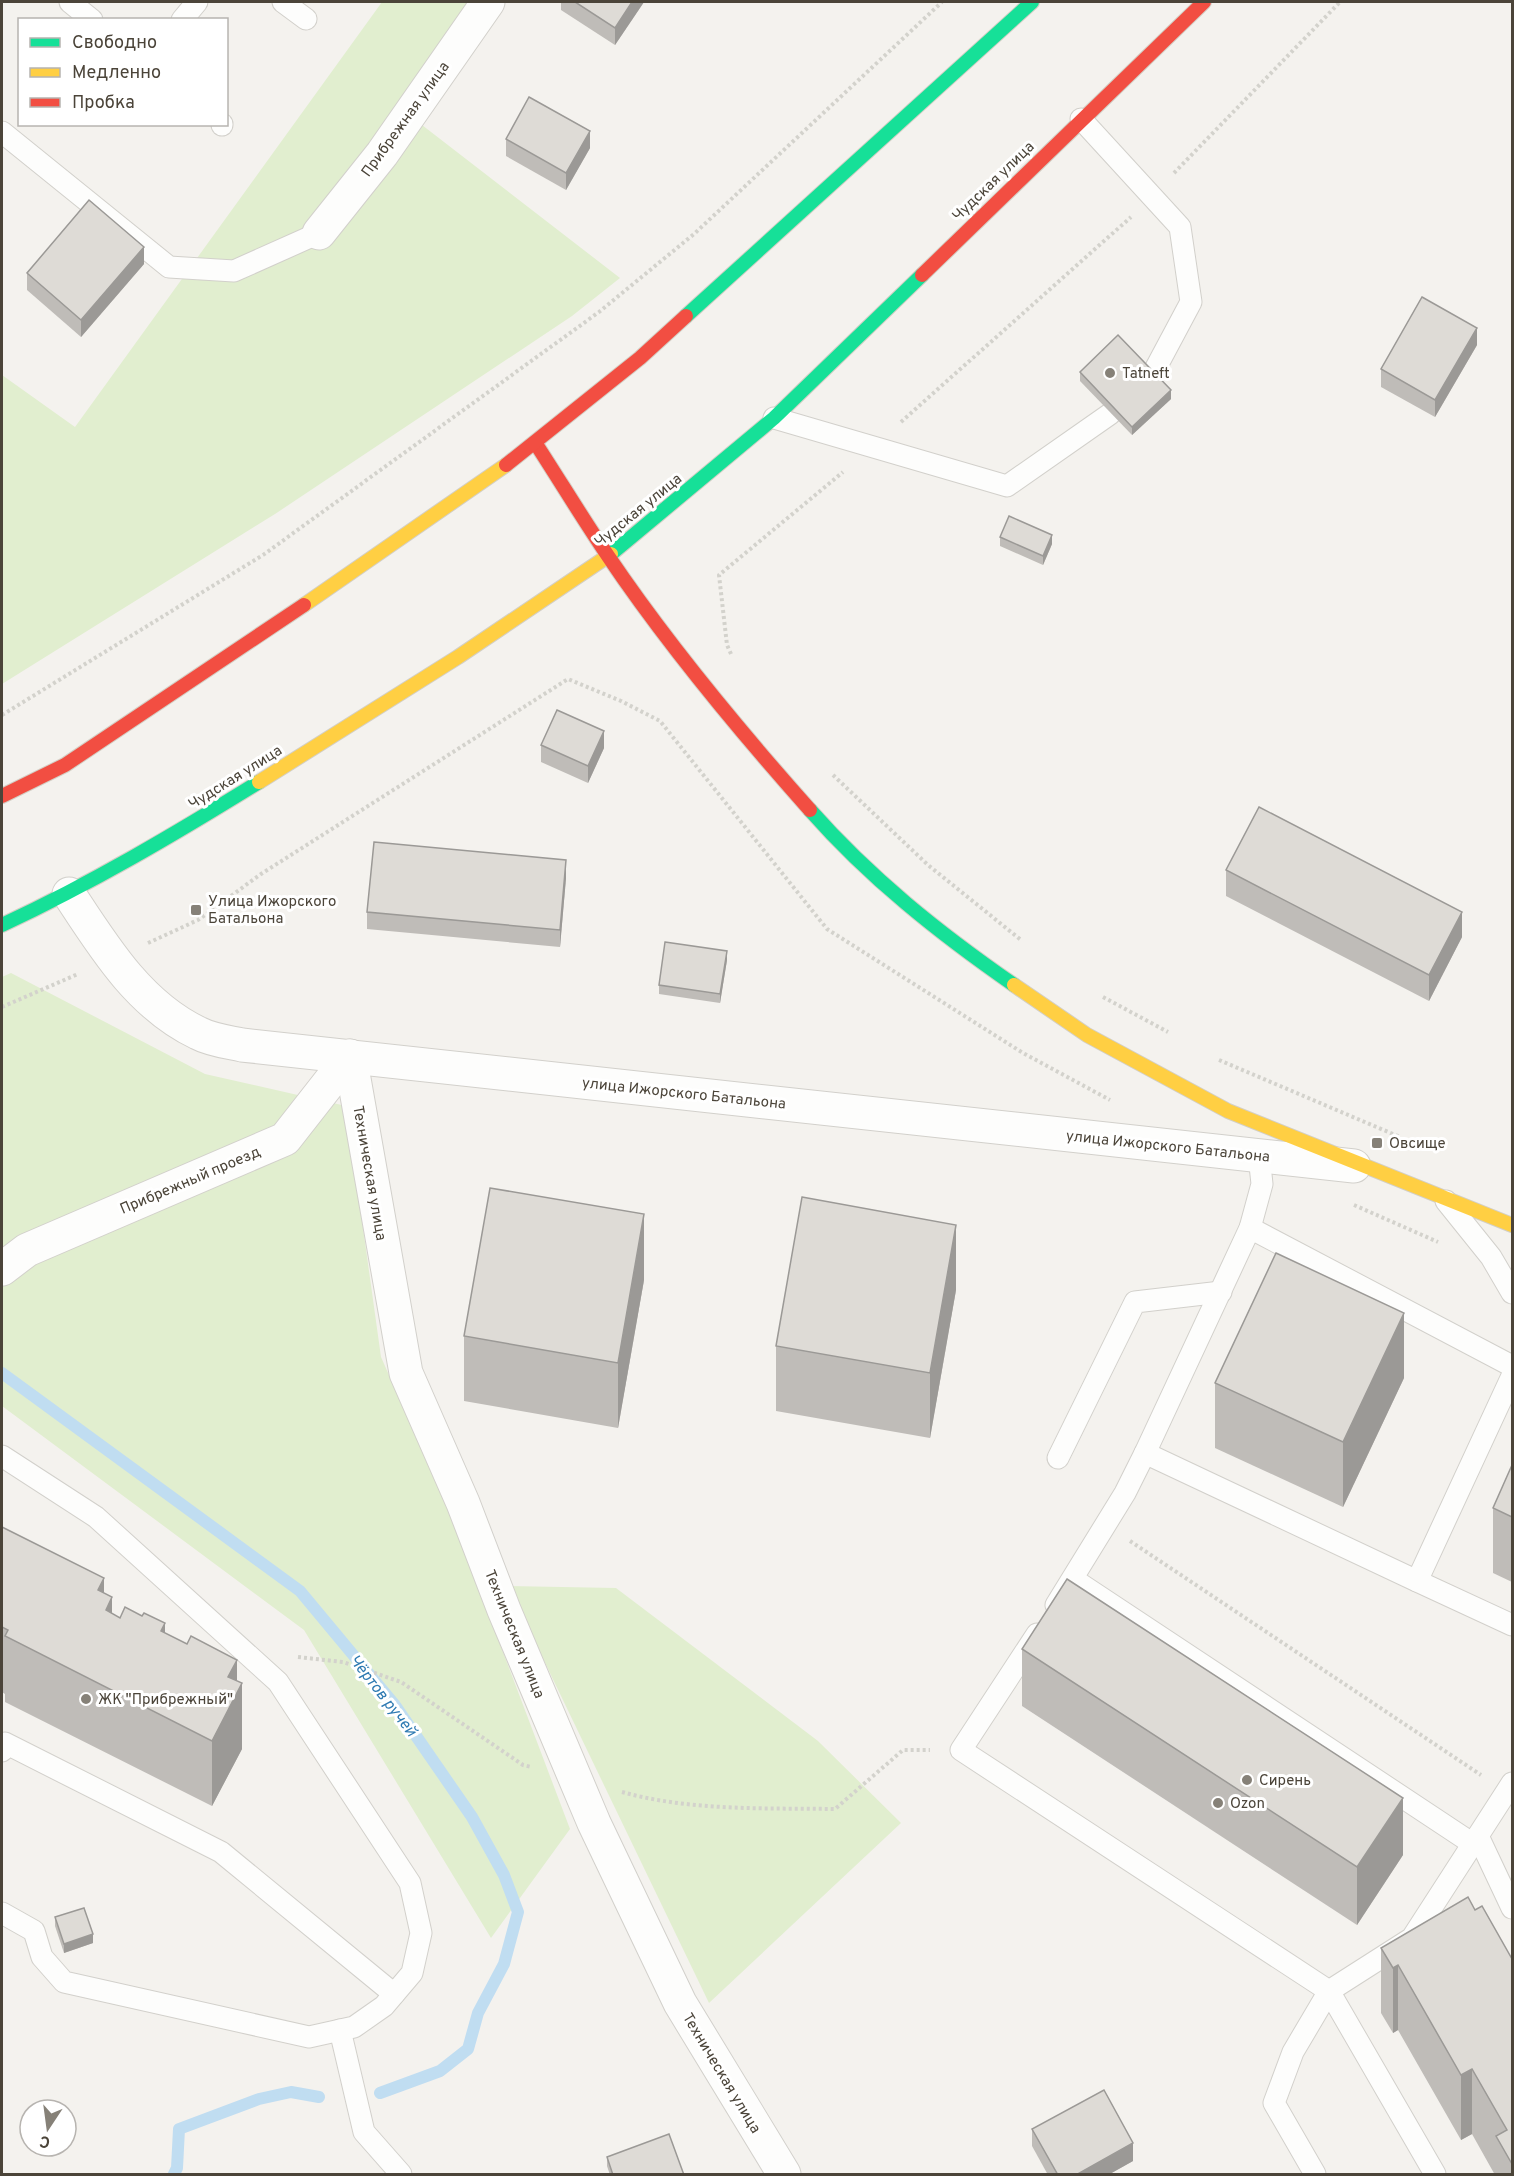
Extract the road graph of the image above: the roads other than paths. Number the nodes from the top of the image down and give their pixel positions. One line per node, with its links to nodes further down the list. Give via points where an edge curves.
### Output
1 (70, 2): 7 (lane)
2 (197, 2): 8 (lane)
3 (283, 2): 9 (lane)
4 (488, 2): 12 (street, Прибрежная улица, via 382,154)
5 (1032, 2): 16 (main road, via 640,358)
6 (1204, 2): 10 (main road, Чудская улица)
7 (90, 18)
8 (184, 18)
9 (306, 19)
10 (1081, 119): 13 (lane, via 1180,226 1191,302); 15 (main road, Чудская улица)
11 (2, 132): 12 (lane, via 169,267 234,271)
12 (319, 233)
13 (1151, 377)
14 (1110, 414): 15 (lane, via 1007,486)
15 (774, 418): 17 (main road, Чудская улица)
16 (536, 444): 17 (main road, улица Ижорского Батальона); 18 (main road, via 383,553 65,765)
17 (609, 556): 19 (main road, Чудская улица, via 458,657 175,834); 23 (main road, улица Ижорского Батальона, via 656,623 770,765 850,855 949,940 1087,1035 1228,1111)
18 (2, 796)
19 (69, 894): 20 (main road, Чудская улица); 21 (street, улица Ижорского Батальона, via 112,960 162,1011 198,1034 242,1046)
20 (2, 925)
21 (350, 1056): 22 (street, улица Ижорского Батальона); 27 (street, Прибрежный проезд, via 285,1139 27,1250); 47 (street, Техническая улица, via 406,1373 599,1834 680,2003)
22 (1259, 1156): 23 (street, улица Ижорского Батальона); 26 (lane, via 1262,1184)
23 (1364, 1167): 24 (main road, улица Ижорского Батальона)
24 (1444, 1198): 25 (main road, улица Ижорского Батальона); 29 (lane, via 1491,1257)
25 (1510, 1217)
26 (1250, 1228): 28 (lane); 30 (lane)
27 (2, 1269)
28 (1221, 1292): 32 (lane); 34 (lane, via 1135,1302)
29 (1512, 1293)
30 (1512, 1366)
31 (1512, 1376): 36 (lane)
32 (1145, 1453): 35 (lane); 36 (lane)
33 (2, 1456): 44 (lane, via 96,1517 278,1682 410,1883 421,1933 412,1973)
34 (1058, 1458)
35 (1073, 1579): 40 (lane); 43 (lane, via 961,1750)
36 (1417, 1581): 37 (lane)
37 (1512, 1625)
38 (2, 1751): 44 (lane, via 5,1743 221,1852)
39 (1510, 1787): 40 (lane)
40 (1475, 1840): 41 (lane); 43 (lane, via 1412,1938)
41 (1512, 1908)
42 (2, 1913): 45 (lane, via 34,1931 42,1957 64,1982 309,2037)
43 (1329, 1991): 48 (lane, via 1293,2052 1274,2103); 49 (lane)
44 (394, 1994): 45 (lane, via 354,2027)
45 (339, 2030): 46 (lane, via 364,2132)
46 (401, 2175)
47 (784, 2175)
48 (1315, 2175)
49 (1435, 2175)

